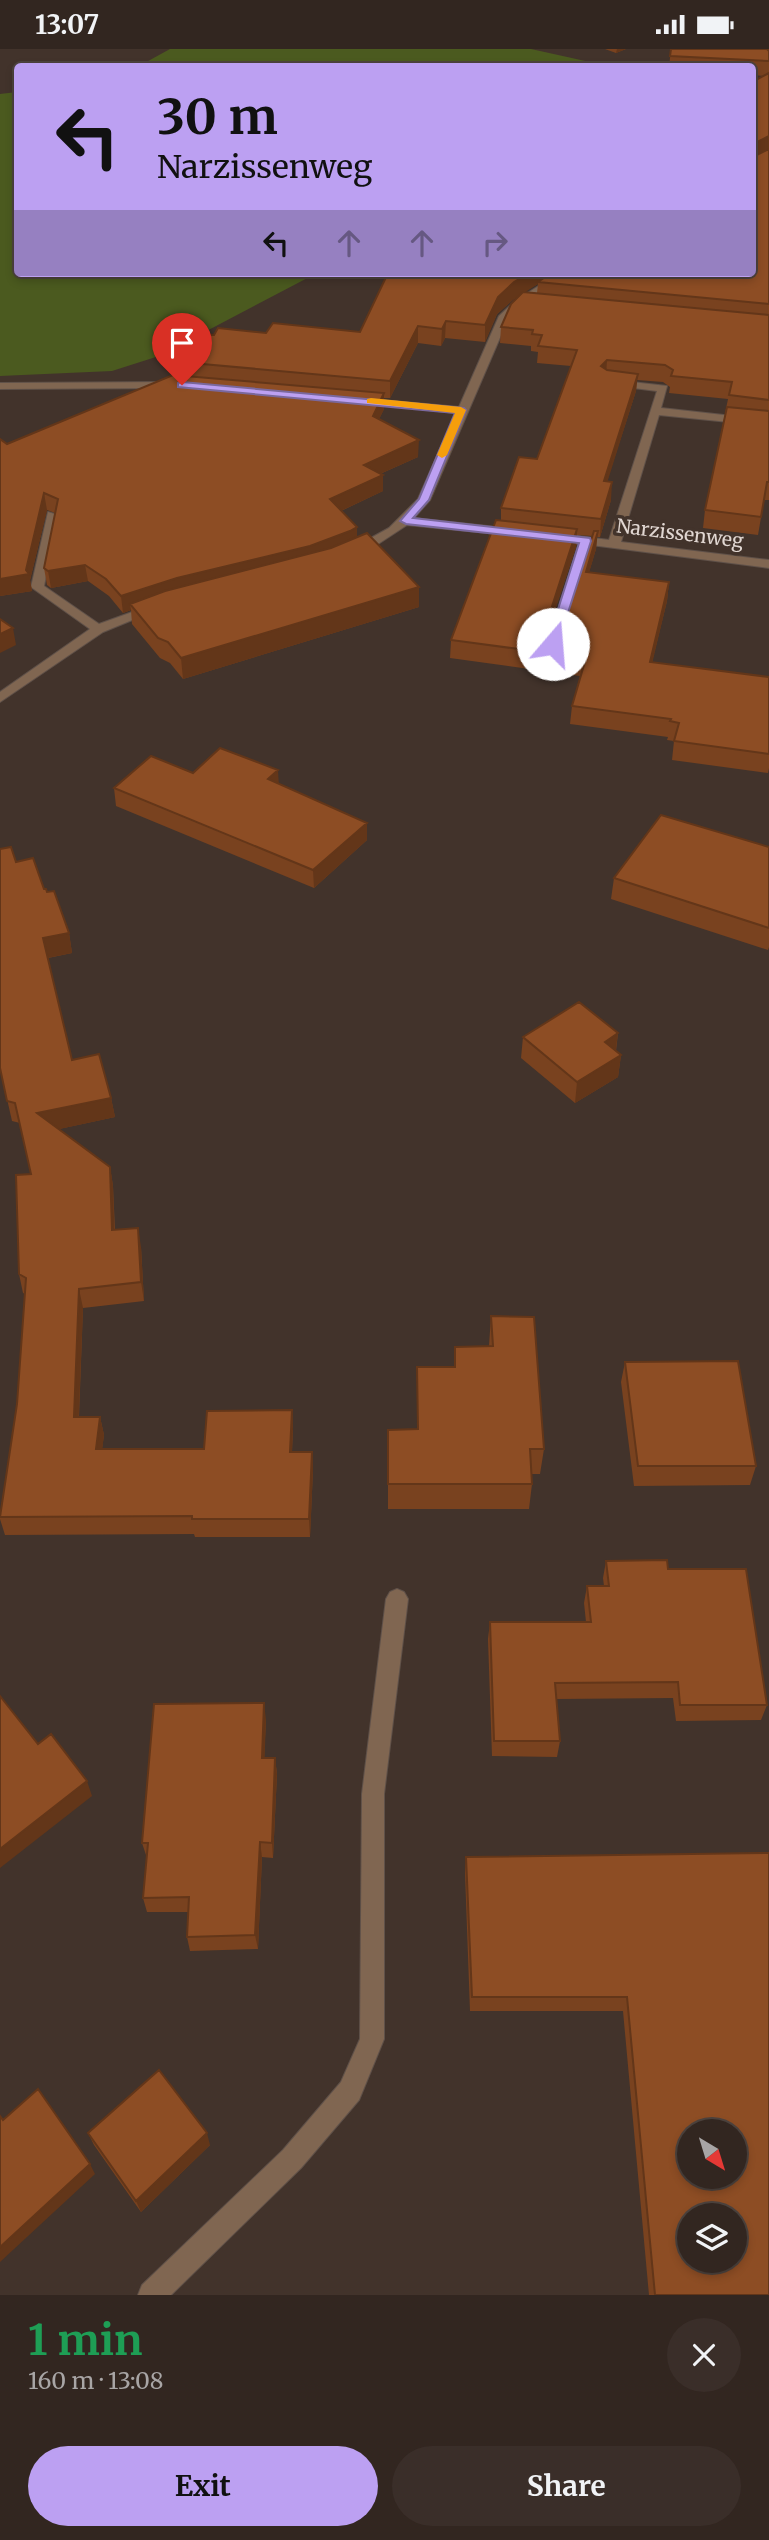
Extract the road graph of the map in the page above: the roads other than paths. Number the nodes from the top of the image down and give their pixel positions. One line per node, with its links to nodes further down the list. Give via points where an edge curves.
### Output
1 (560, 277): 2 (street)
2 (519, 303): 3 (street); 8 (street, via 503,318)
3 (533, 304)
4 (607, 382): 9 (street, via 663,388)
5 (182, 385): 6 (street)
6 (0, 386)
7 (355, 400): 8 (street)
8 (461, 410): 12 (street, via 424,500)
9 (655, 411): 10 (street); 16 (street)
10 (769, 423)
11 (52, 515): 20 (street, via 37,587)
12 (406, 521): 13 (street); 17 (street)
13 (530, 535)
14 (544, 536): 15 (street, Narzissenweg)
15 (586, 541): 16 (street, Narzissenweg); 21 (street, Narzissenweg)
16 (614, 544): 18 (street, Narzissenweg)
17 (342, 558)
18 (769, 564)
19 (167, 605): 20 (street)
20 (98, 629): 22 (street)
21 (553, 644)
22 (0, 698)
23 (397, 1599): 24 (street, via 373,1794 372,2039 350,2091 309,2140)
24 (152, 2295)

